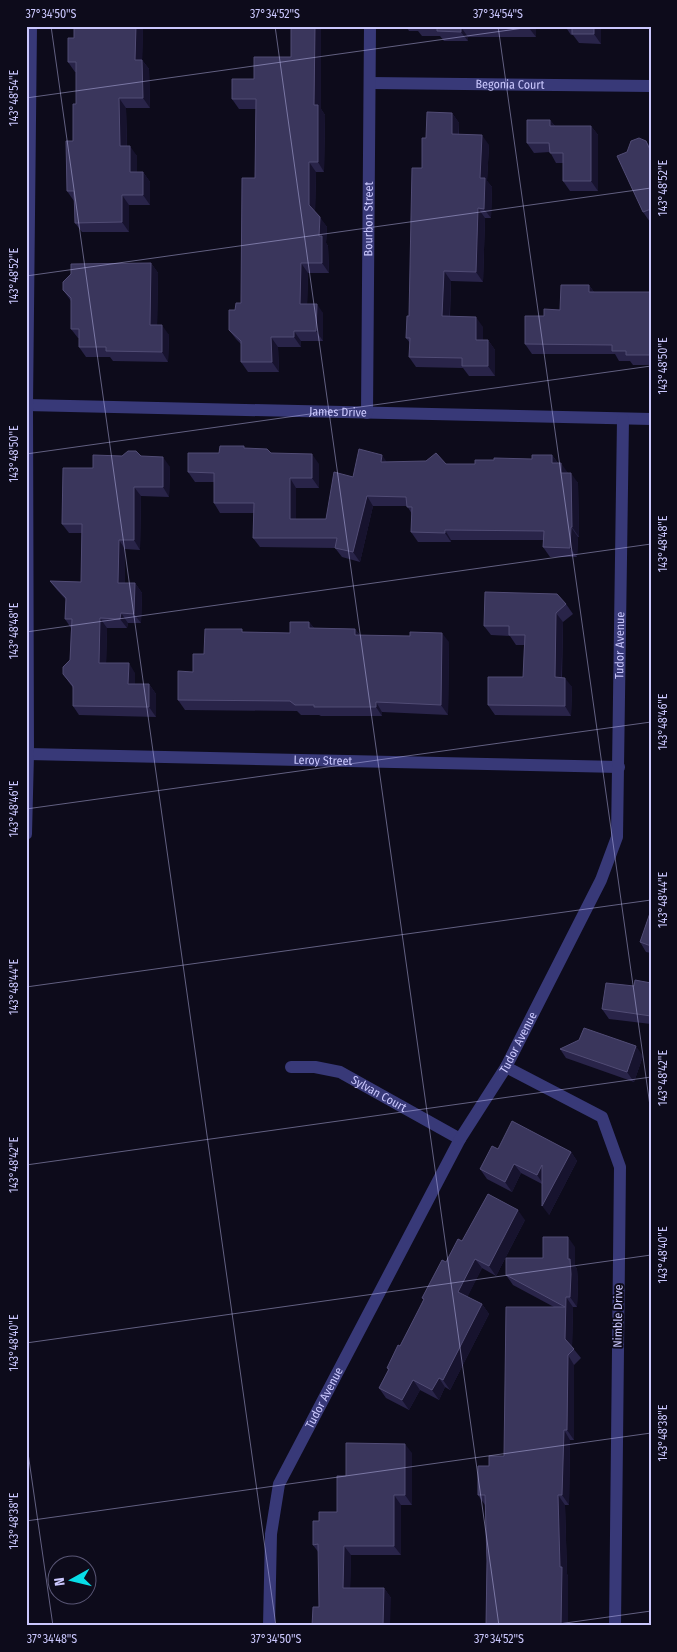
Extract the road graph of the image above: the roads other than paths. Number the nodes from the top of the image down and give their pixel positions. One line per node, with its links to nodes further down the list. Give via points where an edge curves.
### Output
1 (31, 26): 5 (street)
2 (370, 26): 3 (street, Bourbon Street)
3 (370, 83): 4 (street, Begonia Court); 6 (street, Bourbon Street)
4 (651, 86)
5 (27, 405): 6 (street, James Drive); 9 (street)
6 (367, 413): 7 (street, James Drive)
7 (624, 420): 8 (street, James Drive); 10 (street, Tudor Avenue)
8 (651, 420)
9 (28, 754): 10 (street, Leroy Street); 11 (street)
10 (619, 767): 13 (street, Tudor Avenue, via 617,837 611,854 601,880)
11 (26, 834)
12 (291, 1067): 14 (street, Sylvan Court, via 340,1072)
13 (506, 1067): 14 (street, Tudor Avenue); 16 (street, Nimble Drive, via 602,1117 620,1167)
14 (460, 1139): 15 (street, Tudor Avenue, via 279,1484 271,1534)
15 (269, 1626)
16 (615, 1626)

